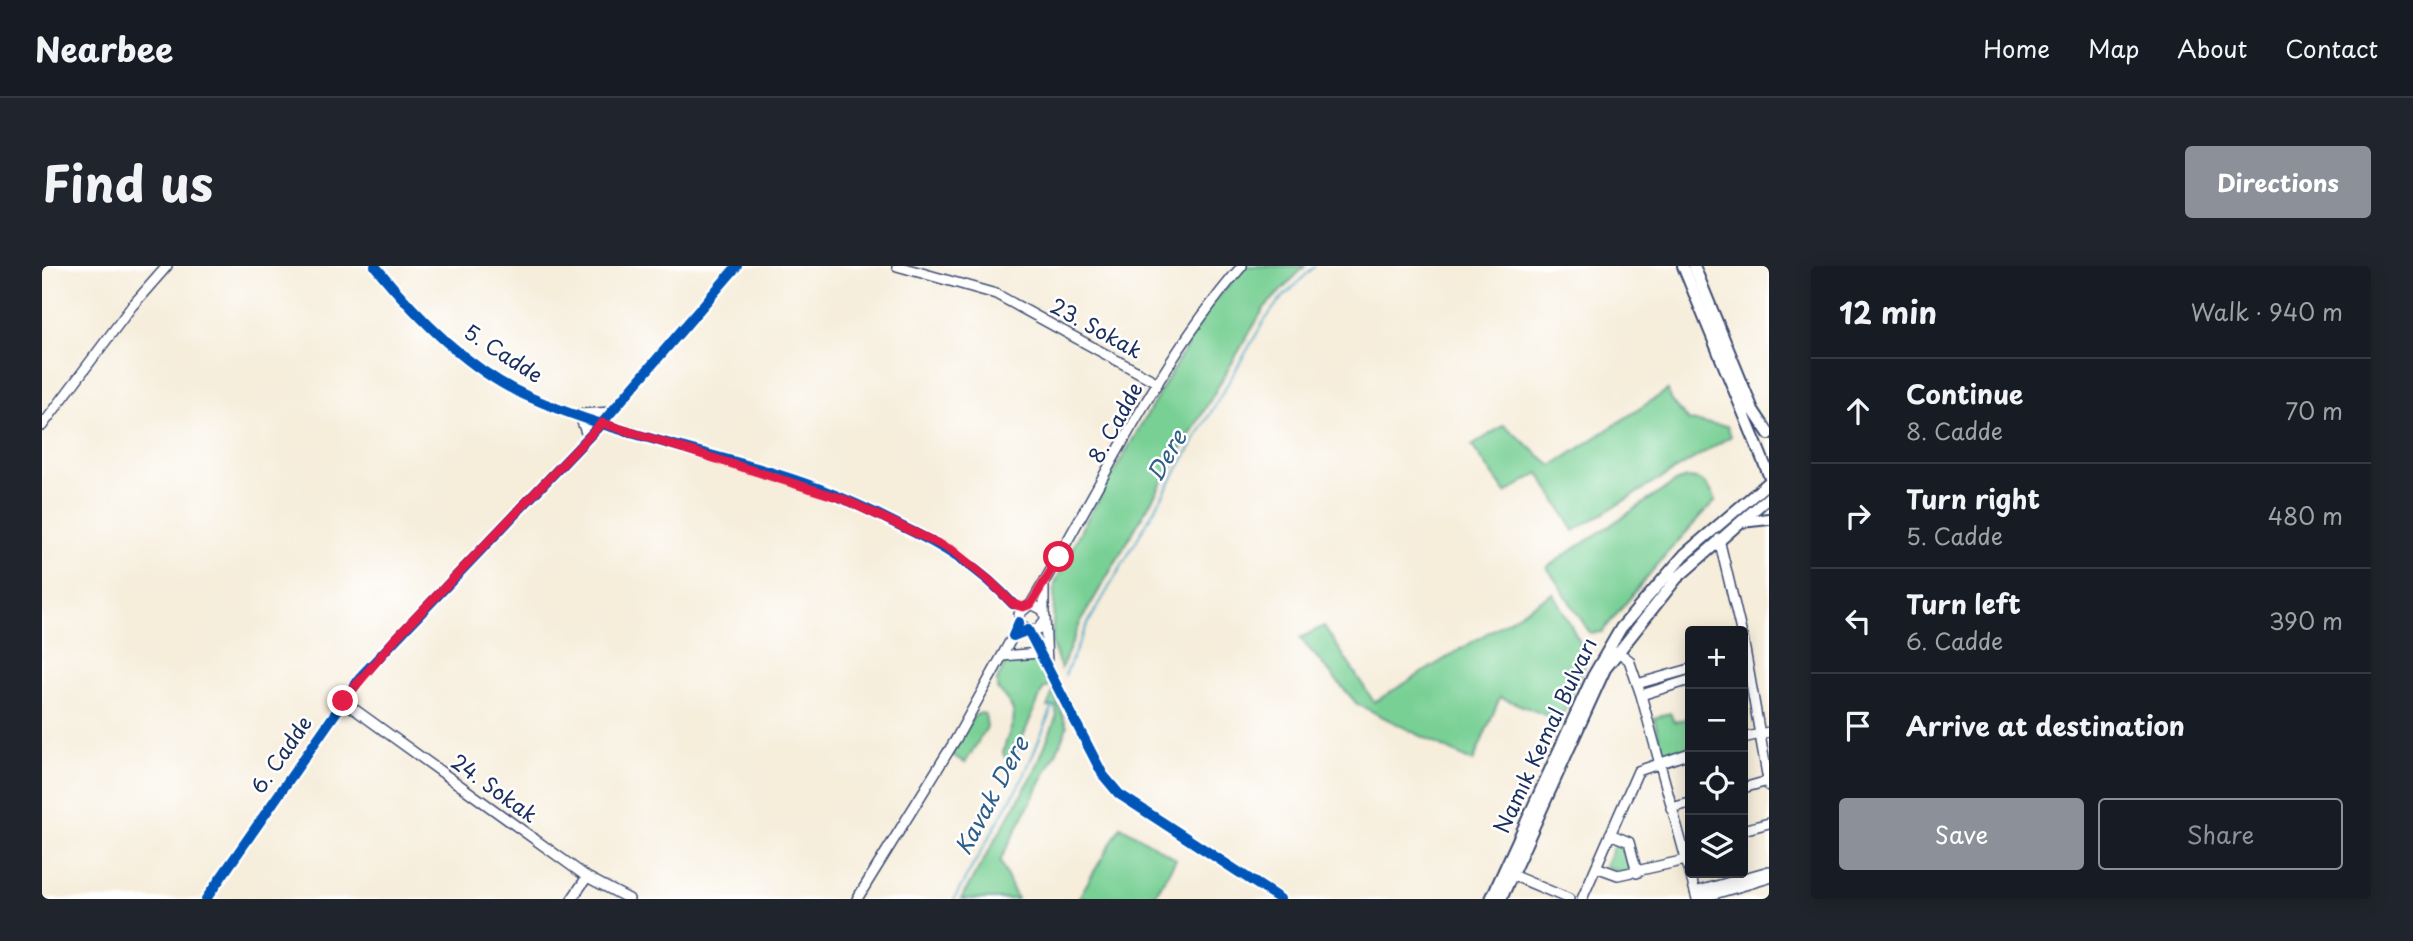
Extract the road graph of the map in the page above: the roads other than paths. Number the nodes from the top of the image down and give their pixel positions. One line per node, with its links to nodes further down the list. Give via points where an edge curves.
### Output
1 (167, 266): 12 (street)
2 (376, 266): 10 (street, 5. Cadde, via 429,325 484,369 527,396)
3 (737, 266): 9 (street, 6. Cadde)
4 (897, 266): 8 (street, 23. Sokak, via 996,294)
5 (1242, 266): 8 (street, 8. Cadde, via 1208,305)
6 (1683, 266): 16 (main road)
7 (1694, 266): 14 (main road, via 1745,393)
8 (1158, 383): 25 (street, 8. Cadde)
9 (614, 409): 10 (street); 11 (street, 6. Cadde); 13 (street)
10 (579, 414): 11 (street, 5. Cadde); 15 (street)
11 (602, 423): 13 (street, 5. Cadde); 15 (street, 6. Cadde)
12 (42, 426)
13 (621, 430): 26 (street, 5. Cadde, via 843,499 952,550)
14 (1769, 434)
15 (587, 438): 42 (street, 6. Cadde, via 395,639)
16 (1760, 454): 17 (main road); 20 (main road, via 1760,475)
17 (1769, 475)
18 (1769, 482): 20 (main road, Namık Kemal Bulvarı)
19 (1769, 497): 22 (main road, Namık Kemal Bulvarı)
20 (1749, 499): 24 (main road, Namık Kemal Bulvarı)
21 (1769, 519): 22 (main road)
22 (1739, 523): 23 (main road, Namık Kemal Bulvarı)
23 (1719, 539): 24 (main road, Namık Kemal Bulvarı); 30 (street)
24 (1673, 574): 33 (main road, Namık Kemal Bulvarı, via 1643,599)
25 (1044, 582): 27 (street, 8. Cadde); 28 (street)
26 (1013, 604): 27 (street); 29 (street)
27 (1027, 606): 28 (street, via 1038,606); 29 (street)
28 (1044, 617): 31 (street, via 1038,628); 36 (street)
29 (1019, 620): 31 (street); 32 (street)
30 (1740, 626)
31 (1028, 630): 32 (street); 34 (street)
32 (1013, 636): 35 (street)
33 (1614, 649): 40 (street, via 1629,660); 59 (main road, Namık Kemal Bulvarı); 70 (main road, Namık Kemal Bulvarı)
34 (1039, 653): 35 (street); 36 (street)
35 (1002, 656): 68 (street)
36 (1048, 670): 69 (street, via 1103,775 1119,794)
37 (1685, 670): 40 (street)
38 (1748, 671): 43 (street)
39 (1685, 682): 41 (street)
40 (1637, 684): 41 (street)
41 (1641, 695): 45 (street)
42 (343, 701): 60 (street, 24. Sokak); 65 (street, 6. Cadde)
43 (1765, 733): 46 (street)
44 (1685, 754): 45 (street)
45 (1658, 762): 50 (street); 53 (street, via 1638,771)
46 (1768, 781): 47 (street); 48 (street)
47 (1769, 786)
48 (1748, 787)
49 (1685, 804): 50 (street)
50 (1671, 808): 54 (street)
51 (1769, 823): 52 (street)
52 (1748, 829)
53 (1609, 834): 56 (street); 58 (street, via 1629,842)
54 (1685, 843)
55 (1685, 860): 58 (street)
56 (1596, 867): 58 (street, via 1618,875); 72 (street)
57 (1769, 872): 63 (street)
58 (1637, 873)
59 (1512, 875): 64 (street); 71 (main road, Namık Kemal Bulvarı)
60 (587, 877): 66 (street); 67 (street, 24. Sokak)
61 (1691, 878): 63 (street)
62 (1769, 878): 63 (street)
63 (1696, 897)
64 (1564, 898)
65 (206, 899)
66 (572, 899)
67 (628, 899)
68 (857, 899)
69 (1280, 899)
70 (1491, 899)
71 (1502, 899)
72 (1582, 899)

